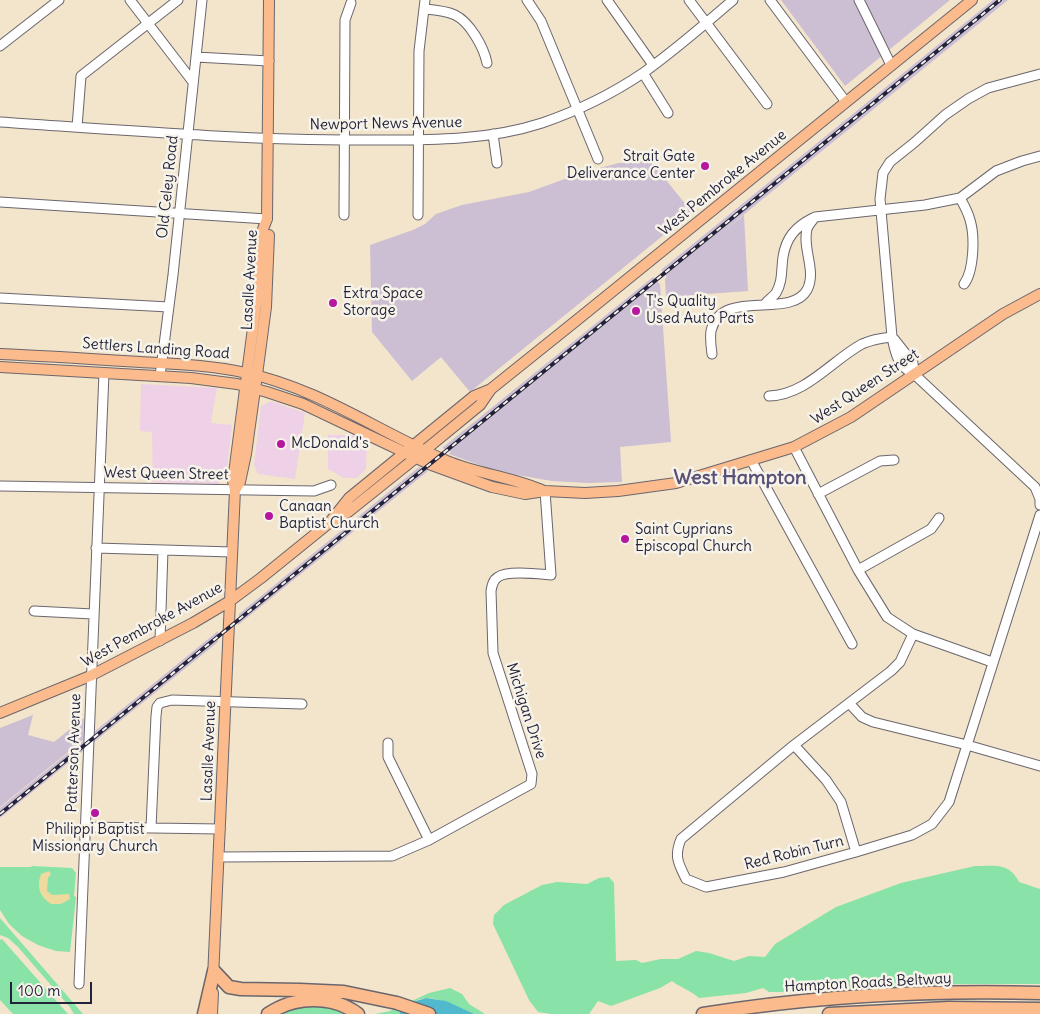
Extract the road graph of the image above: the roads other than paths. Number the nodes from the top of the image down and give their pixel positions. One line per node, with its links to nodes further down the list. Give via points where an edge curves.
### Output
1 (59, 0): 17 (street)
2 (130, 0): 16 (street)
3 (178, 0): 16 (street)
4 (202, 0): 18 (street, Old Celey Road)
5 (269, 0): 19 (main road, Lasalle Avenue)
6 (527, 0): 28 (street, via 540,21)
7 (607, 0): 21 (street)
8 (689, 0): 15 (street)
9 (733, 0): 15 (street, Newport News Avenue)
10 (770, 0): 26 (street)
11 (859, 0): 22 (street)
12 (972, 0): 22 (main road, West Pembroke Avenue)
13 (351, 3): 35 (street, via 345,20)
14 (425, 4): 20 (street, via 463,20 483,46); 36 (street, via 419,51)
15 (707, 23): 21 (street, Newport News Avenue); 27 (street)
16 (148, 24): 25 (street); 31 (street, via 81,76)
17 (0, 46)
18 (196, 57): 19 (street); 25 (street, Old Celey Road)
19 (269, 61): 34 (main road, Lasalle Avenue)
20 (487, 63)
21 (653, 65): 23 (street, Newport News Avenue)
22 (892, 65): 26 (main road, West Pembroke Avenue)
23 (643, 73): 28 (street, Newport News Avenue); 29 (street)
24 (1040, 74): 42 (street, via 988,88 945,114 890,162 883,173)
25 (193, 82): 32 (street, Old Celey Road)
26 (846, 102): 63 (main road, West Pembroke Avenue)
27 (767, 104)
28 (578, 109): 33 (street, Newport News Avenue, via 542,123); 38 (street)
29 (668, 113)
30 (0, 122): 31 (street, Newport News Avenue)
31 (77, 128): 32 (street, Newport News Avenue)
32 (188, 134): 34 (street, Newport News Avenue); 43 (street, Old Celey Road)
33 (493, 134): 36 (street, Newport News Avenue); 39 (street)
34 (268, 139): 35 (street, Newport News Avenue); 47 (main road, Lasalle Avenue)
35 (344, 140): 36 (street, Newport News Avenue); 44 (street)
36 (418, 140): 45 (street)
37 (1040, 156): 40 (street, via 996,171)
38 (598, 159)
39 (497, 163)
40 (960, 198): 42 (street); 48 (street, via 971,222 972,235 971,269)
41 (0, 202): 43 (street)
42 (881, 209): 46 (street); 53 (street)
43 (179, 212): 47 (street); 52 (street, Old Celey Road)
44 (344, 215)
45 (418, 215)
46 (815, 217): 51 (street, via 801,224 789,237 779,286); 51 (street, via 807,228 810,280 807,290 800,298 788,303)
47 (267, 219): 59 (main road, Lasalle Avenue, via 263,229)
48 (964, 284)
49 (1040, 294): 60 (main road, West Queen Street, via 1003,314)
50 (0, 298): 52 (street)
51 (765, 304): 55 (street, via 736,308 722,314 711,332)
52 (169, 307): 56 (street, Old Celey Road)
53 (892, 337): 60 (street, via 913,363); 64 (street, via 863,344 800,388 780,396)
54 (0, 354): 56 (main road, Settlers Landing Road)
55 (712, 354)
56 (161, 363): 59 (main road, Settlers Landing Road); 61 (street, Old Celey Road)
57 (0, 367): 58 (main road, Settlers Landing Road)
58 (104, 373): 61 (main road, Settlers Landing Road); 74 (street, Patterson Avenue)
59 (252, 374): 62 (main road, Lasalle Avenue); 65 (main road, Settlers Landing Road, via 318,397)
60 (914, 374): 66 (main road, West Queen Street, via 851,417); 78 (street, via 1035,488)
61 (160, 376): 62 (main road, Settlers Landing Road, via 200,378)
62 (250, 387): 68 (main road, Settlers Landing Road, via 303,404); 75 (main road, Lasalle Avenue, via 233,481)
63 (491, 388): 65 (main road, West Pembroke Avenue, via 474,396); 67 (main road, West Pembroke Avenue, via 480,405)
64 (769, 396)
65 (414, 446): 67 (main road, West Queen Street); 68 (main road, West Pembroke Avenue)
66 (794, 447): 70 (main road, West Queen Street); 77 (street)
67 (424, 450): 69 (main road, West Pembroke Avenue); 76 (main road, West Queen Street, via 462,467)
68 (405, 453): 69 (main road, West Queen Street); 81 (main road, West Pembroke Avenue, via 349,498)
69 (416, 458): 76 (main road, West Queen Street, via 492,487 525,494); 81 (main road, West Pembroke Avenue, via 348,512)
70 (751, 460): 76 (main road, West Queen Street, via 658,486 601,492); 91 (street)
71 (894, 460): 77 (street, via 880,461)
72 (331, 485): 75 (street, West Queen Street, via 314,491)
73 (0, 486): 74 (street, West Queen Street)
74 (98, 488): 75 (street, West Queen Street); 82 (street, Patterson Avenue)
75 (235, 490): 84 (main road, Lasalle Avenue)
76 (546, 491): 105 (street, Michigan Drive, via 551,575 499,575 490,591 493,653 532,774 531,784)
77 (818, 494): 85 (street)
78 (1040, 505)
79 (1040, 515): 92 (street, Red Robin Turn)
80 (939, 518): 85 (street, via 931,530)
81 (329, 523): 86 (main road, West Pembroke Avenue)
82 (96, 548): 83 (street); 88 (street, Patterson Avenue)
83 (163, 550): 84 (street); 90 (street)
84 (232, 552): 86 (main road, Lasalle Avenue)
85 (858, 570): 89 (street, via 888,617)
86 (230, 600): 90 (main road, West Pembroke Avenue); 94 (main road, Lasalle Avenue)
87 (34, 610): 88 (street)
88 (93, 614): 93 (street, Patterson Avenue)
89 (913, 634): 92 (street); 95 (street, Red Robin Turn, via 900,662)
90 (160, 641): 93 (main road, West Pembroke Avenue)
91 (852, 644)
92 (992, 662): 100 (street, Red Robin Turn)
93 (90, 676): 97 (main road, West Pembroke Avenue); 102 (street, Patterson Avenue)
94 (226, 702): 96 (street); 103 (street, via 172,700 157,707); 104 (main road, Lasalle Avenue)
95 (849, 703): 99 (street, Red Robin Turn); 100 (street, via 862,717 873,722)
96 (302, 704)
97 (0, 713)
98 (388, 743): 105 (street, via 388,757)
99 (794, 745): 106 (street, via 841,802); 106 (street, Red Robin Turn, via 681,839 677,850 678,863 686,879 706,887 784,872)
100 (966, 745): 101 (street); 106 (street, Red Robin Turn, via 949,802 932,824 912,835)
101 (1040, 766)
102 (85, 827): 103 (street); 109 (street, Patterson Avenue)
103 (151, 828): 104 (street)
104 (220, 829): 107 (main road, Lasalle Avenue)
105 (429, 840): 107 (street, Michigan Drive, via 392,856)
106 (856, 852)
107 (219, 857): 108 (main road, Lasalle Avenue)
108 (214, 972): 113 (highway); 114 (main road, Lasalle Avenue); 116 (highway, via 229,987 241,990 328,991 362,995)
109 (79, 984)
110 (1038, 993): 117 (highway, Hampton Roads Beltway, via 845,997)
111 (1040, 1009): 118 (highway, via 949,1008)
112 (356, 1012): 115 (highway, via 333,1002 318,1000 290,1003)
113 (204, 1014)
114 (212, 1014)
115 (268, 1014)
116 (428, 1014)
117 (704, 1014)
118 (829, 1014)

